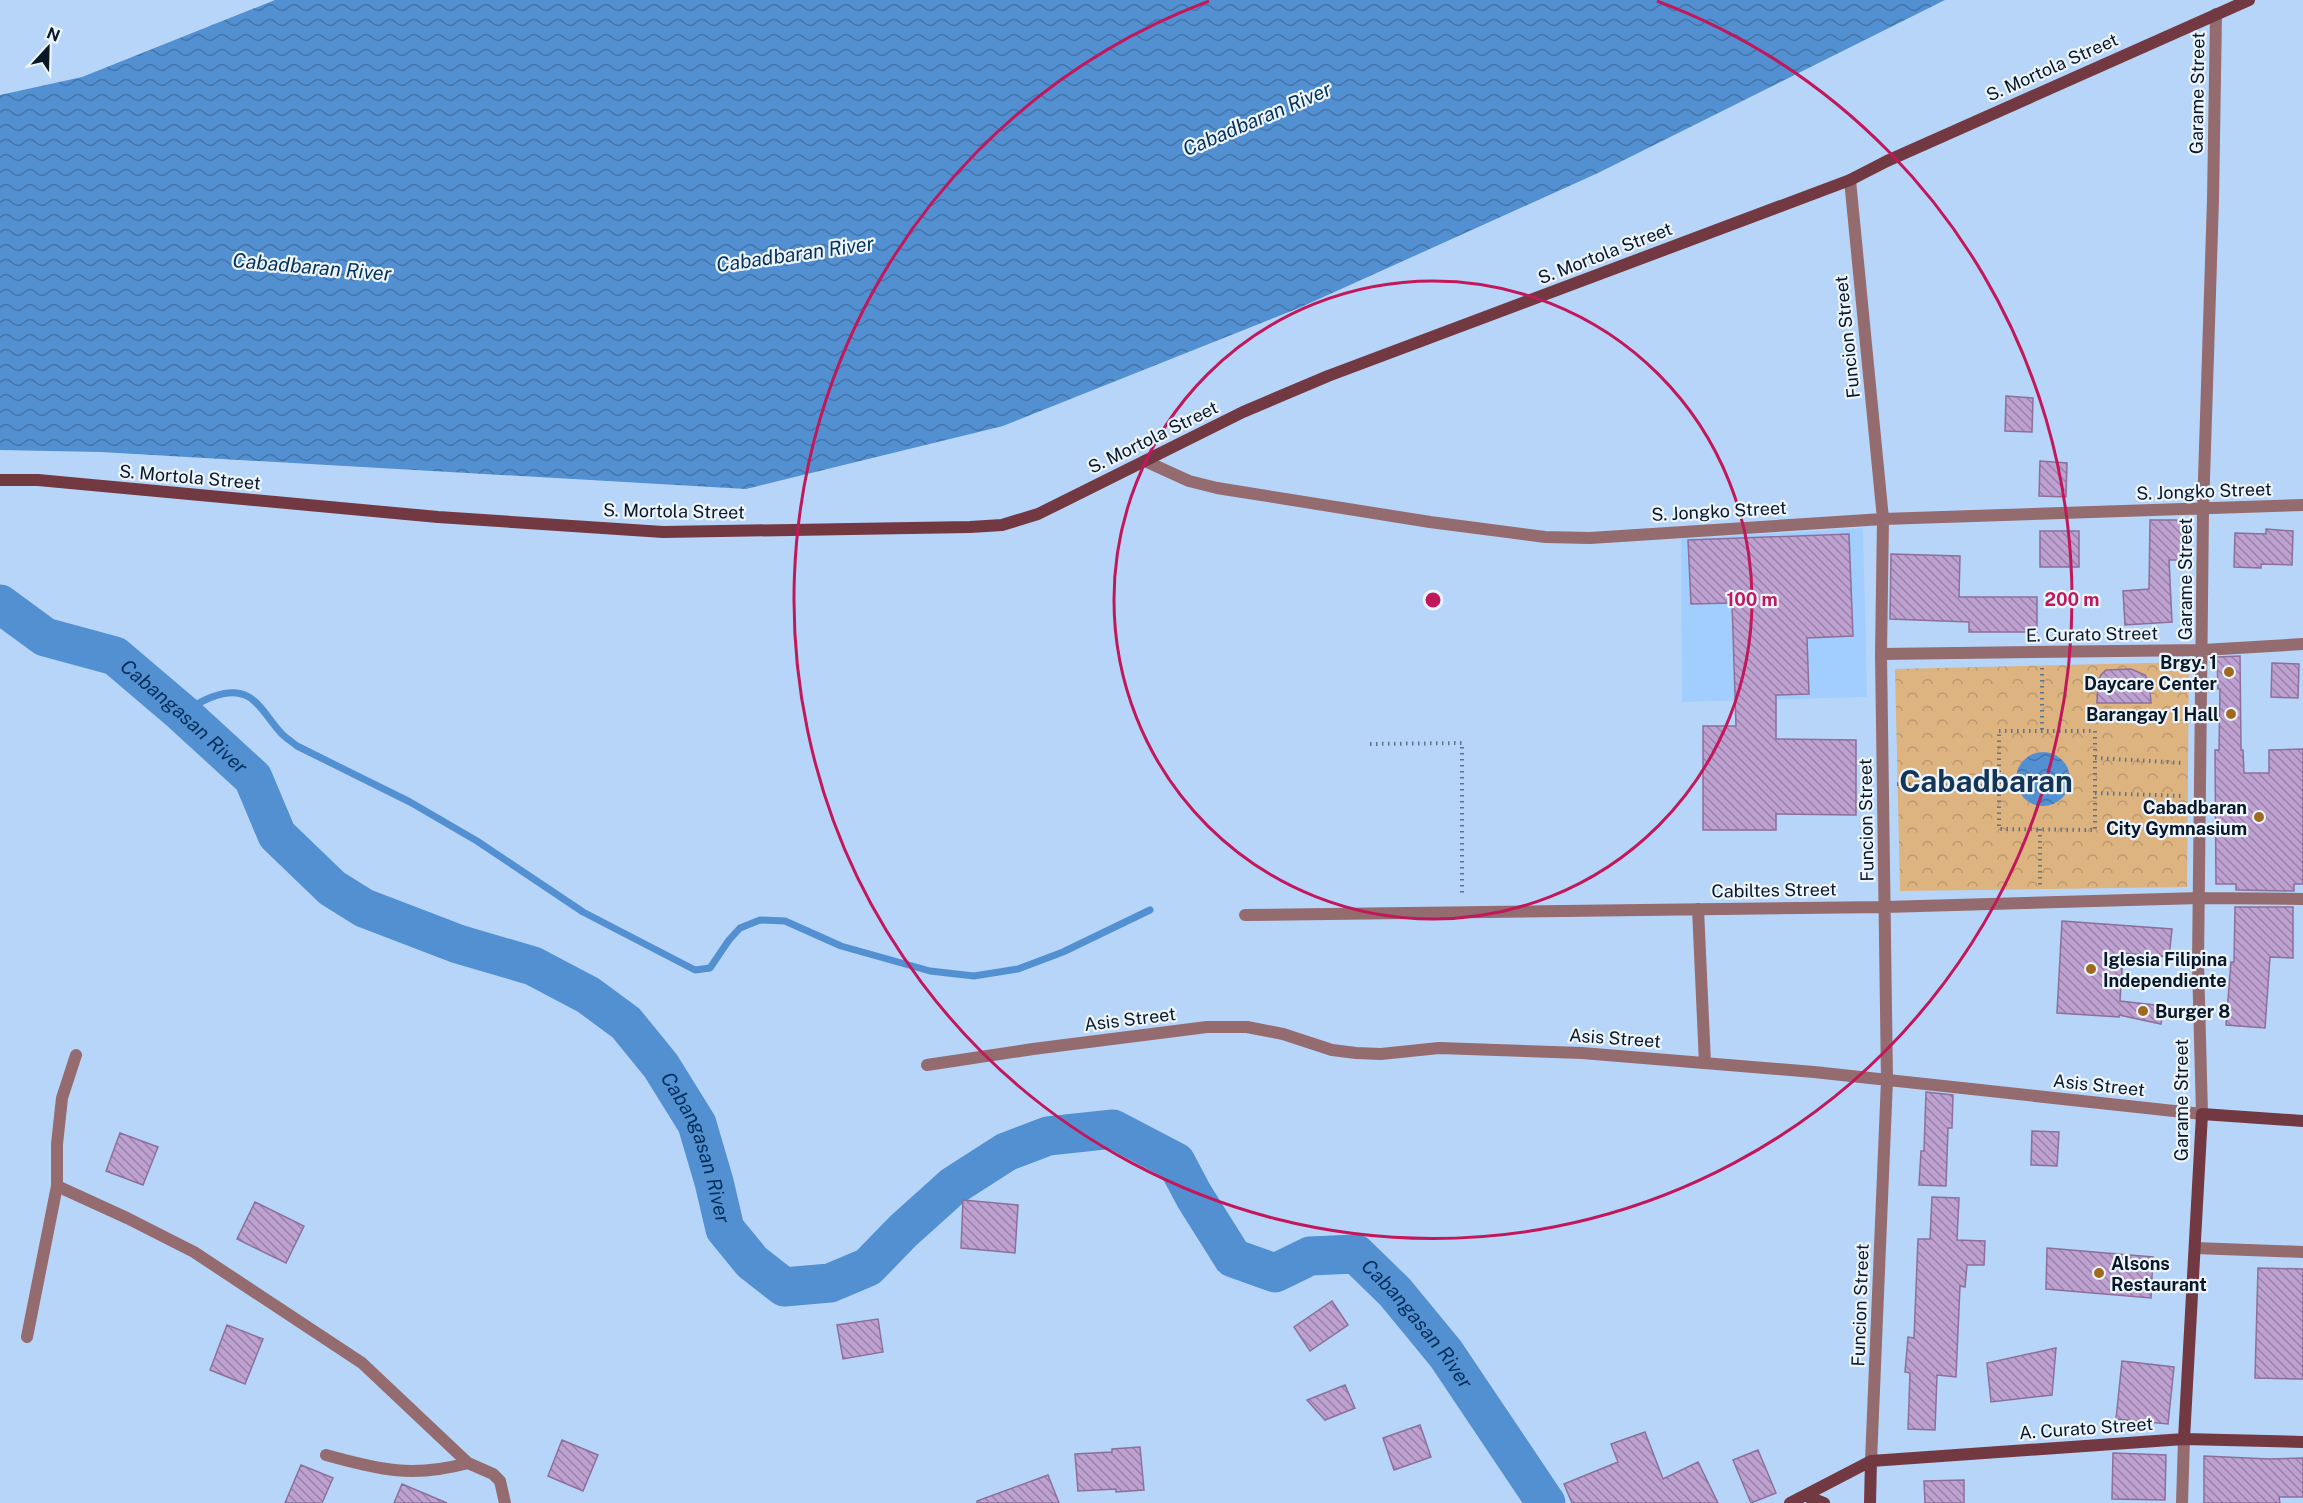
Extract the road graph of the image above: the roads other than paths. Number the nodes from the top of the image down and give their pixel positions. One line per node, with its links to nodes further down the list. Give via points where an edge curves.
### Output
1 (2249, 0): 2 (street, S. Mortola Street)
2 (2216, 14): 3 (street, S. Mortola Street); 7 (street, Garame Street)
3 (1850, 180): 4 (street, S. Mortola Street, via 1328,376 1243,412); 8 (street, Funcion Street)
4 (1145, 461): 5 (street, S. Mortola Street, via 1038,514 1002,525 946,528 663,532); 8 (street, S. Jongko Street, via 1189,481 1216,488 1545,537 1590,538)
5 (0, 480)
6 (2303, 505): 7 (street, S. Jongko Street)
7 (2203, 510): 8 (street, S. Jongko Street); 10 (street, Garame Street)
8 (1882, 519): 11 (street, Funcion Street)
9 (2303, 644): 10 (street, E. Curato Street)
10 (2203, 651): 11 (street, E. Curato Street); 12 (street, Garame Street)
11 (1881, 654): 14 (street, Funcion Street)
12 (2200, 898): 13 (street, Cabiltes Street); 14 (street, Cabiltes Street); 21 (street, Garame Street)
13 (2303, 898)
14 (1885, 907): 15 (street, Cabiltes Street); 20 (street, Funcion Street)
15 (1698, 909): 16 (street, Cabiltes Street); 18 (street)
16 (1245, 915)
17 (76, 1055): 23 (street, via 62,1098)
18 (1705, 1063): 19 (street, Asis Street, via 1451,1048 1356,1053 1247,1027 1207,1027); 20 (street, Asis Street)
19 (927, 1065)
20 (1887, 1080): 21 (street, Asis Street); 30 (street, Funcion Street)
21 (2202, 1114): 22 (street, Asis Street); 24 (street, Garame Street)
22 (2303, 1121)
23 (57, 1186): 26 (street); 31 (street, via 194,1252 336,1345 362,1363)
24 (2195, 1248): 25 (street); 27 (street, Garame Street)
25 (2303, 1252)
26 (27, 1337)
27 (2184, 1439): 28 (street, A. Curato Street); 30 (street, A. Curato Street); 37 (street, Garame Street)
28 (2303, 1442)
29 (326, 1455): 31 (street, via 404,1472 442,1470)
30 (1871, 1461): 32 (street); 36 (street)
31 (468, 1463): 33 (street, via 500,1481)
32 (1806, 1496): 34 (street); 35 (street)
33 (505, 1503)
34 (1790, 1503)
35 (1824, 1503)
36 (1870, 1503)
37 (2182, 1503)

